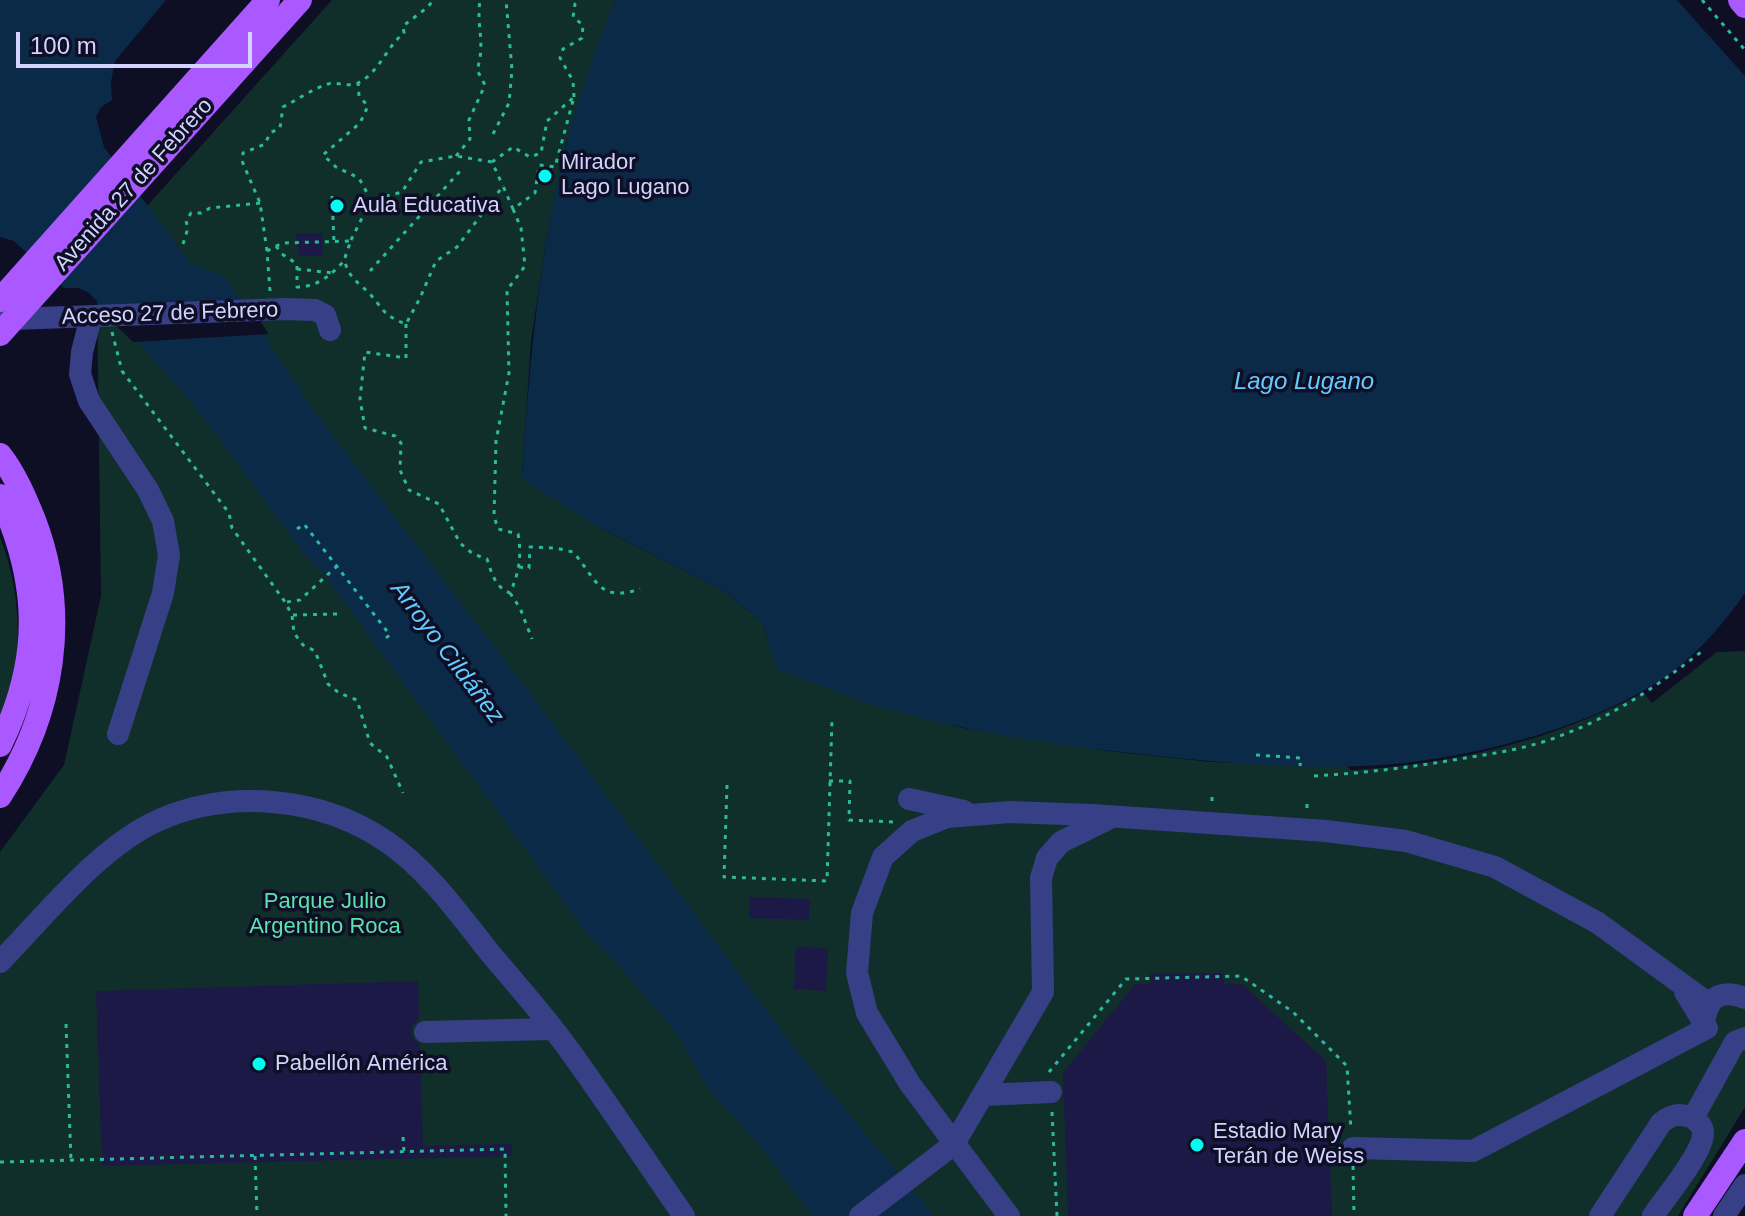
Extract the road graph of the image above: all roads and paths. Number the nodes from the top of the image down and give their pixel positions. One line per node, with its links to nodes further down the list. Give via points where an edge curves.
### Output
1 (268, 0): 14 (main road, Avenida 27 de Febrero)
2 (300, 0): 14 (main road, Avenida 27 de Febrero)
3 (433, 0): 11 (path, via 403,26 404,33 386,57)
4 (480, 0): 15 (path, via 483,51 477,70 485,85 469,120 470,139)
5 (506, 0): 13 (path, via 509,103)
6 (579, 0): 12 (path, via 573,17 583,25 582,38 563,49 560,58 573,81)
7 (1702, 0): 10 (path)
8 (1740, 0): 9 (main road)
9 (1745, 6)
10 (1745, 50)
11 (358, 82): 22 (path, via 359,96 368,106 360,123 323,155 359,178); 23 (path, via 330,83 283,107 280,128 265,144 243,153)
12 (574, 97): 16 (path, via 547,121 541,153); 18 (path, via 555,167)
13 (493, 134)
14 (148, 152): 35 (main road, Avenida 27 de Febrero)
15 (456, 156): 17 (path); 22 (path, via 421,162 402,192)
16 (530, 157): 17 (path, via 513,147); 18 (path)
17 (492, 162): 20 (path)
18 (539, 165): 24 (path, via 535,193)
19 (461, 170): 32 (path)
20 (503, 186): 24 (path); 37 (path, via 457,247 436,261)
21 (332, 196): 26 (path)
22 (371, 200): 25 (path)
23 (260, 203): 27 (path, via 191,213); 29 (path)
24 (513, 209): 43 (path, via 525,266 507,290 509,373 496,441 494,516 498,529 518,534)
25 (351, 241): 26 (path); 30 (path)
26 (334, 242): 28 (path)
27 (183, 244)
28 (276, 246): 29 (path); 31 (path, via 297,264)
29 (267, 251): 34 (path, via 271,301)
30 (345, 260): 33 (path); 37 (path, via 354,281 379,308)
31 (295, 269): 33 (path); 33 (path, via 297,287)
32 (370, 271)
33 (333, 273)
34 (266, 310): 36 (lane, Acceso 27 de Febrero); 38 (lane, Acceso 27 de Febrero, via 315,310 325,315)
35 (3, 317): 36 (lane, Acceso 27 de Febrero)
36 (104, 317): 46 (path, via 122,371 229,513 232,528); 53 (lane, via 82,352 80,374 89,401 148,490 163,521 169,555 163,593)
37 (406, 324): 45 (path, via 406,358 365,352 360,399 365,428 395,436 401,443 400,470 409,490 439,504 460,543 487,559 494,580)
38 (330, 330)
39 (0, 455): 61 (main road, via 39,535 55,629 40,718)
40 (0, 496): 54 (main road, via 26,568 32,629 23,685)
41 (297, 529): 42 (path, via 304,524)
42 (337, 566): 46 (path, via 300,600); 50 (path, via 390,635)
43 (519, 567): 44 (path, via 529,568 530,547 556,548 573,552 607,592 622,595); 45 (path)
44 (640, 589)
45 (510, 593): 49 (path)
46 (285, 602): 48 (path)
47 (337, 614): 48 (path)
48 (292, 615): 60 (path, via 294,633 315,651 328,684 357,700 370,743 387,757)
49 (532, 639)
50 (383, 640)
51 (1705, 649): 57 (path, via 1651,691 1563,735 1427,765)
52 (832, 719): 58 (path)
53 (118, 734)
54 (0, 745)
55 (1256, 755): 56 (path, via 1301,758)
56 (1300, 766)
57 (1314, 776)
58 (829, 781): 59 (path, via 827,881 724,877); 65 (path, via 850,781 849,820)
59 (727, 785)
60 (403, 793)
61 (0, 796)
62 (909, 799): 63 (lane)
63 (981, 815): 64 (lane); 79 (lane, via 947,817 912,831 883,857 862,913 857,973 867,1013 922,1100)
64 (1115, 816): 67 (lane, via 1406,841 1495,867 1598,923); 76 (lane, via 1061,842 1047,858 1041,878 1043,992)
65 (894, 822)
66 (0, 962): 72 (lane, via 117,844 157,821 200,806 294,803 337,814 388,842 432,881)
67 (1685, 986): 69 (lane); 71 (lane)
68 (1745, 998): 69 (lane, via 1731,993)
69 (1714, 999): 71 (lane, via 1705,1015)
70 (66, 1024): 84 (path)
71 (1707, 1028): 74 (lane, via 1717,1039); 81 (lane, via 1473,1151)
72 (552, 1029): 73 (lane); 89 (lane)
73 (425, 1032)
74 (1742, 1044): 77 (lane)
75 (1051, 1092): 76 (lane); 81 (path, via 1049,1071 1126,979 1241,976 1293,1012 1347,1066); 92 (path)
76 (983, 1095): 79 (lane)
77 (1693, 1118): 94 (lane, via 1682,1114 1661,1123); 95 (lane, via 1703,1133 1700,1147)
78 (403, 1137): 82 (path)
79 (957, 1138): 90 (lane); 91 (lane)
80 (1745, 1141): 96 (main road)
81 (1353, 1148): 93 (path)
82 (404, 1152): 83 (path); 88 (path, via 505,1149)
83 (255, 1156): 84 (path); 87 (path)
84 (71, 1161): 85 (path)
85 (0, 1162)
86 (1745, 1185): 97 (lane)
87 (257, 1216)
88 (506, 1216)
89 (684, 1216)
90 (860, 1216)
91 (1009, 1216)
92 (1057, 1216)
93 (1354, 1216)
94 (1600, 1216)
95 (1653, 1216)
96 (1695, 1216)
97 (1724, 1216)

